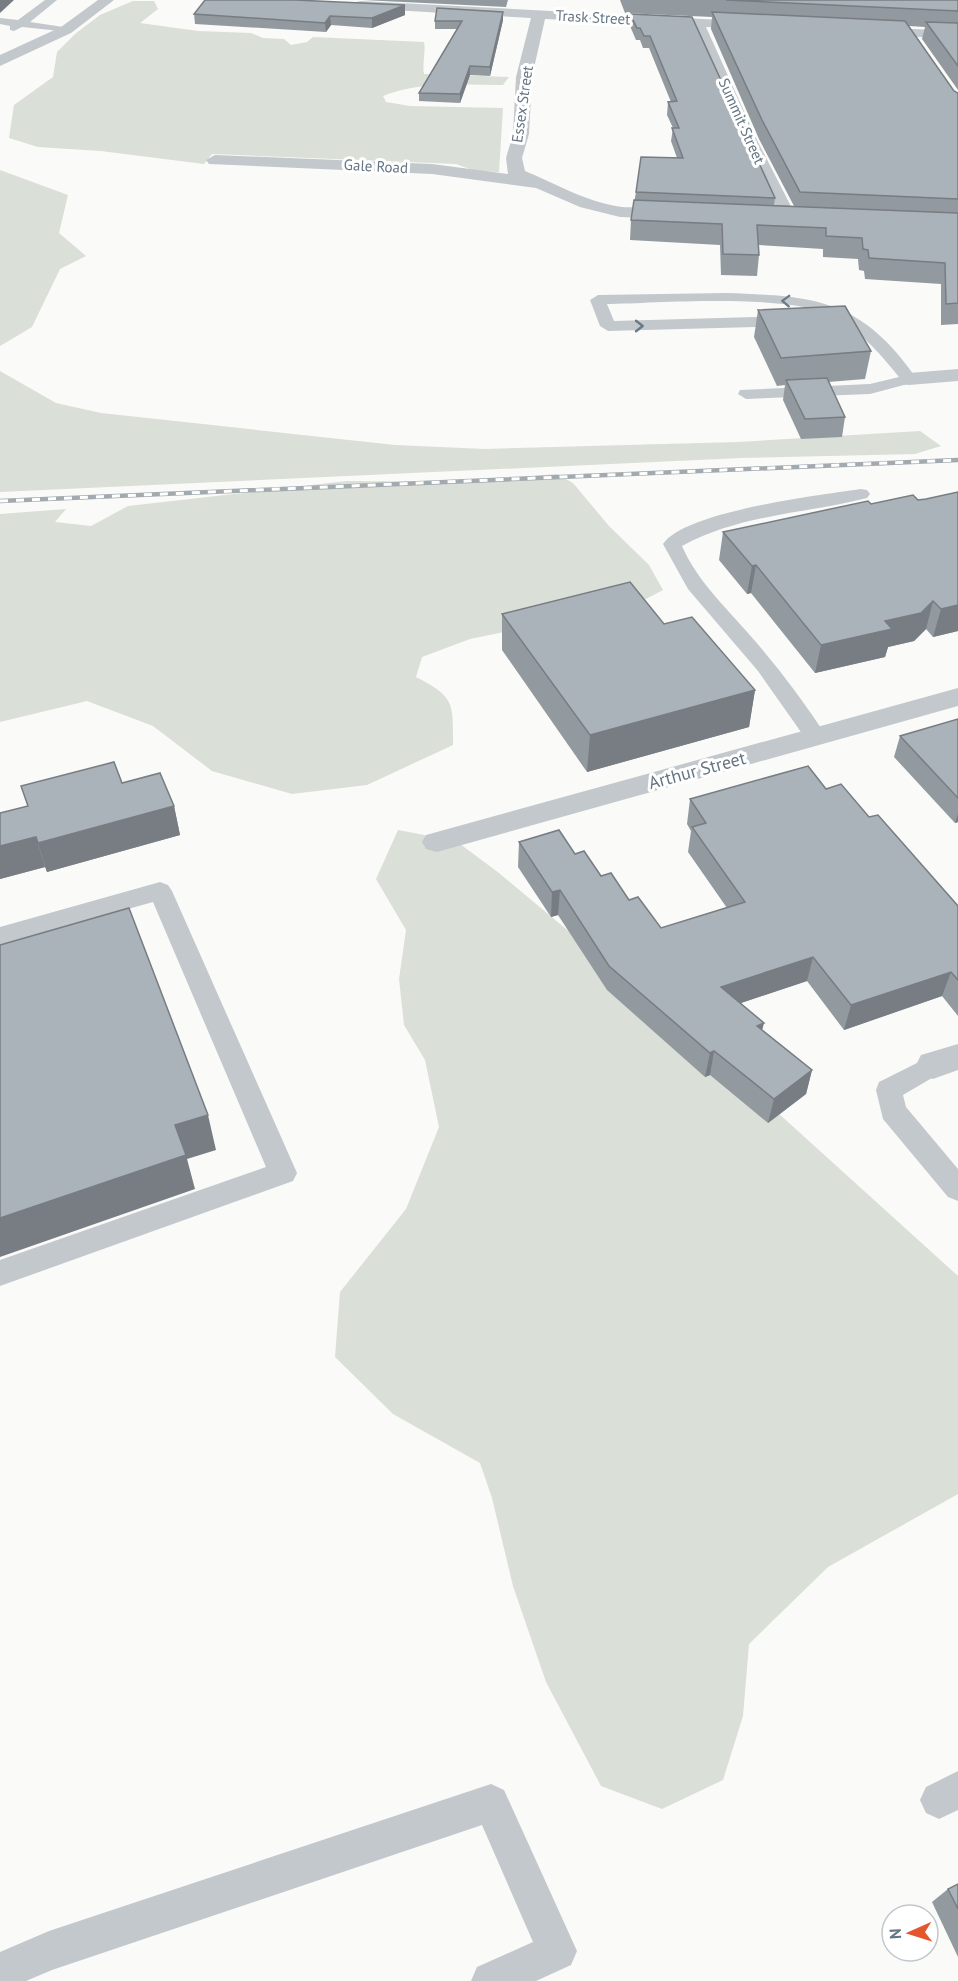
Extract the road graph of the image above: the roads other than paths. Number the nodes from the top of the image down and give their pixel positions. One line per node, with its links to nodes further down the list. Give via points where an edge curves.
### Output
1 (51, 0): 9 (lane)
2 (107, 0): 11 (street)
3 (614, 0): 6 (street)
4 (343, 5): 5 (street, Trask Street)
5 (539, 14): 6 (street, Trask Street); 17 (street, Essex Street, via 524,77 521,134 514,158 517,174)
6 (608, 18): 8 (street, Trask Street)
7 (0, 21): 9 (lane)
8 (697, 22): 10 (street, Trask Street); 20 (street, Summit Street)
9 (21, 24): 11 (lane); 13 (lane)
10 (767, 26)
11 (66, 30): 15 (street)
12 (861, 30): 14 (street, via 911,39)
13 (2, 33)
14 (958, 35)
15 (0, 61)
16 (215, 160): 17 (street, Gale Road, via 432,169)
17 (535, 183): 18 (street, via 620,212)
18 (694, 216)
19 (765, 219): 20 (street)
20 (789, 220): 21 (street)
21 (808, 220)
22 (842, 314): 22 (lane, one-way to 22, via 804,302 709,298 598,300 608,326 822,320); 24 (lane, via 898,364)
23 (958, 375): 24 (street)
24 (909, 379): 25 (lane, via 870,389)
25 (746, 394)
26 (861, 494): 28 (lane, via 755,513 691,532 672,544 697,584)
27 (958, 697): 28 (street, Arthur Street)
28 (816, 736): 29 (street, Arthur Street)
29 (437, 842)
30 (0, 936): 33 (lane, via 160,891 283,1173)
31 (946, 1061): 32 (lane, via 889,1090 893,1111)
32 (958, 1189)
33 (0, 1273)
34 (0, 1972): 35 (lane, via 49,1951 490,1803 557,1951)
35 (491, 1981)

